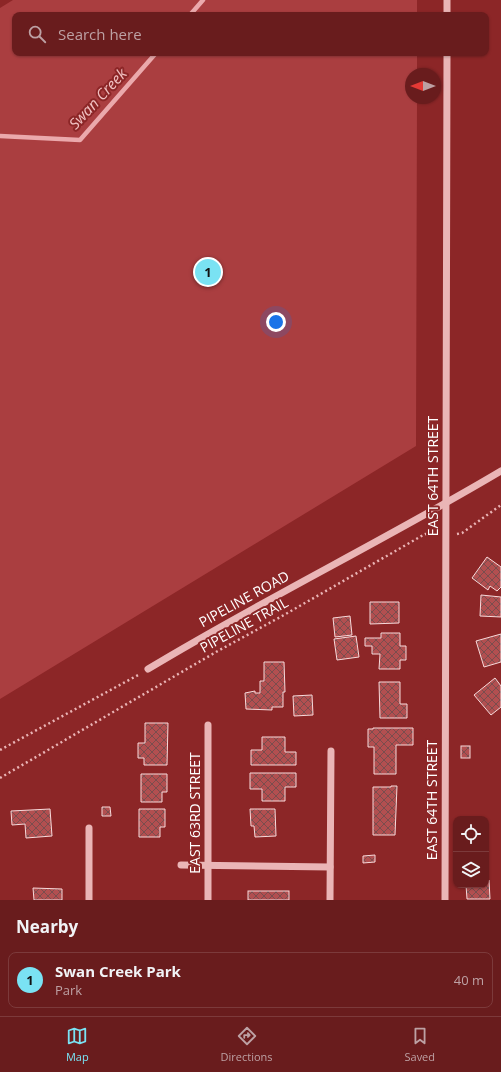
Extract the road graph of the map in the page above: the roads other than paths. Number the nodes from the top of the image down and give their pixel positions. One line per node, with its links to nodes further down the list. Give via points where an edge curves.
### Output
1 (447, 0): 2 (street)
2 (447, 12)
3 (447, 56): 5 (street, EAST 64TH STREET)
4 (501, 472): 5 (street, PIPELINE ROAD)
5 (446, 504): 6 (street, PIPELINE ROAD, via 214,629); 16 (street, EAST 64TH STREET)
6 (148, 669)
7 (208, 725): 11 (street, EAST 63RD STREET)
8 (331, 751): 12 (street)
9 (89, 828): 13 (street)
10 (181, 865): 11 (street)
11 (208, 865): 12 (street); 14 (street, EAST 63RD STREET)
12 (330, 868): 15 (street)
13 (89, 900)
14 (208, 900)
15 (330, 900)
16 (445, 900)

